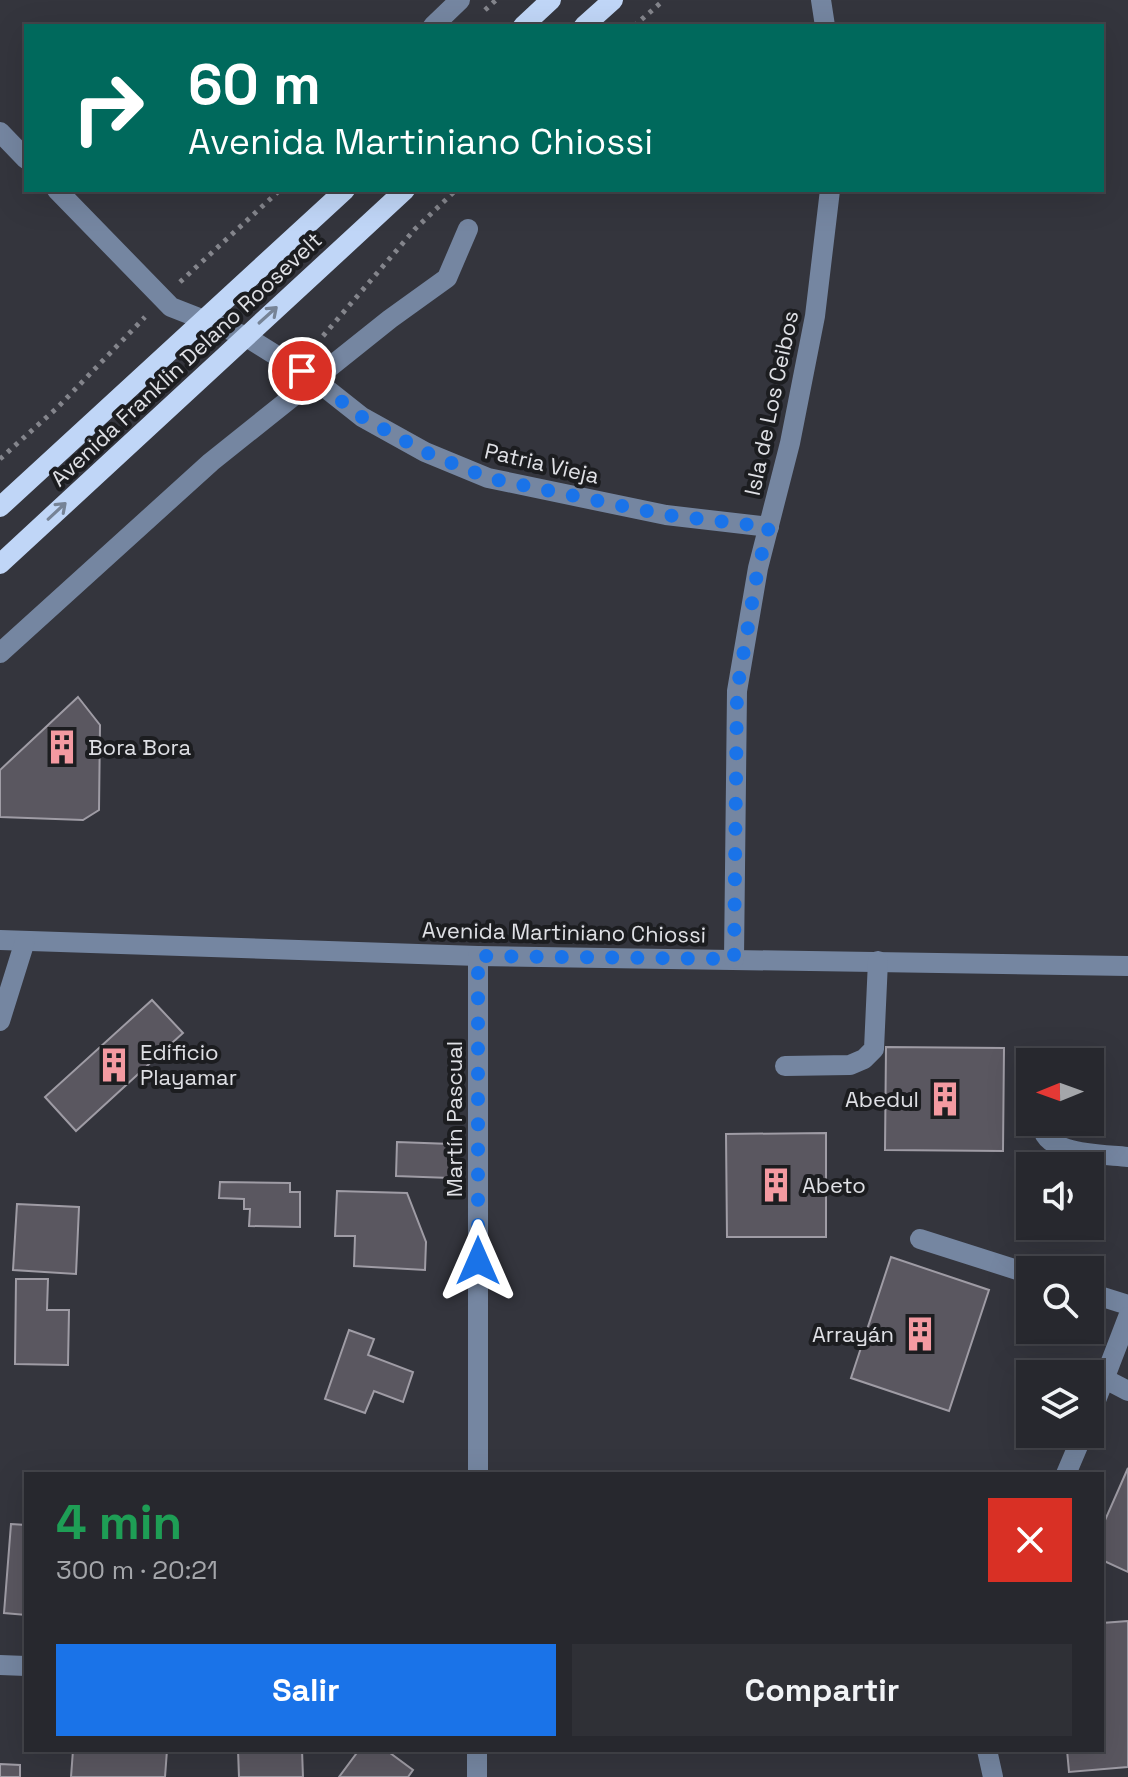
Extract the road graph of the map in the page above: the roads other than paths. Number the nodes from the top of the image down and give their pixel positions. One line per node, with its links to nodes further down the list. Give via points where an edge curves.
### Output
1 (460, 0): 5 (street)
2 (551, 0): 6 (main road)
3 (613, 0): 7 (main road)
4 (821, 0): 8 (street)
5 (435, 24)
6 (525, 24)
7 (586, 24)
8 (825, 24)
9 (0, 132): 10 (street)
10 (24, 157)
11 (59, 192): 16 (street, Patria Vieja, via 171,307)
12 (343, 192): 16 (main road, Avenida Franklin Delano Roosevelt)
13 (403, 192): 17 (main road, Avenida Franklin Delano Roosevelt, one-way to 13)
14 (830, 192): 20 (street, Isla de Los Ceibos, via 815,316)
15 (468, 229): 18 (street, via 447,278)
16 (204, 320): 17 (street, Patria Vieja); 19 (main road, Avenida Franklin Delano Roosevelt)
17 (245, 336): 18 (street, Patria Vieja); 21 (main road, Avenida Franklin Delano Roosevelt, one-way to 17)
18 (314, 379): 20 (street, Patria Vieja, via 362,417 425,452 488,478 666,515); 22 (street, via 211,462)
19 (0, 507)
20 (769, 527): 26 (street, Isla de Los Ceibos, via 737,691)
21 (0, 564)
22 (0, 653)
23 (0, 940): 24 (street, Avenida Martiniano Chiossi)
24 (25, 941): 25 (street, Avenida Martiniano Chiossi); 29 (street)
25 (478, 956): 26 (street, Avenida Martiniano Chiossi); 41 (street, Martín Pascual)
26 (734, 959): 27 (street, Avenida Martiniano Chiossi)
27 (878, 961): 28 (street, Avenida Martiniano Chiossi); 30 (street, via 874,1049 850,1065)
28 (1128, 966)
29 (0, 1021)
30 (785, 1066)
31 (1044, 1136): 32 (street, via 1061,1148)
32 (1128, 1157)
33 (920, 1239): 34 (street)
34 (1016, 1270)
35 (1104, 1297): 36 (street)
36 (1128, 1305)
37 (1128, 1317): 38 (street)
38 (1105, 1379): 39 (street)
39 (1128, 1391)
40 (1077, 1448): 42 (street)
41 (478, 1472)
42 (1067, 1472)
43 (0, 1665): 44 (street)
44 (24, 1666)
45 (477, 1752): 47 (street)
46 (987, 1752): 48 (street)
47 (477, 1777)
48 (993, 1777)

